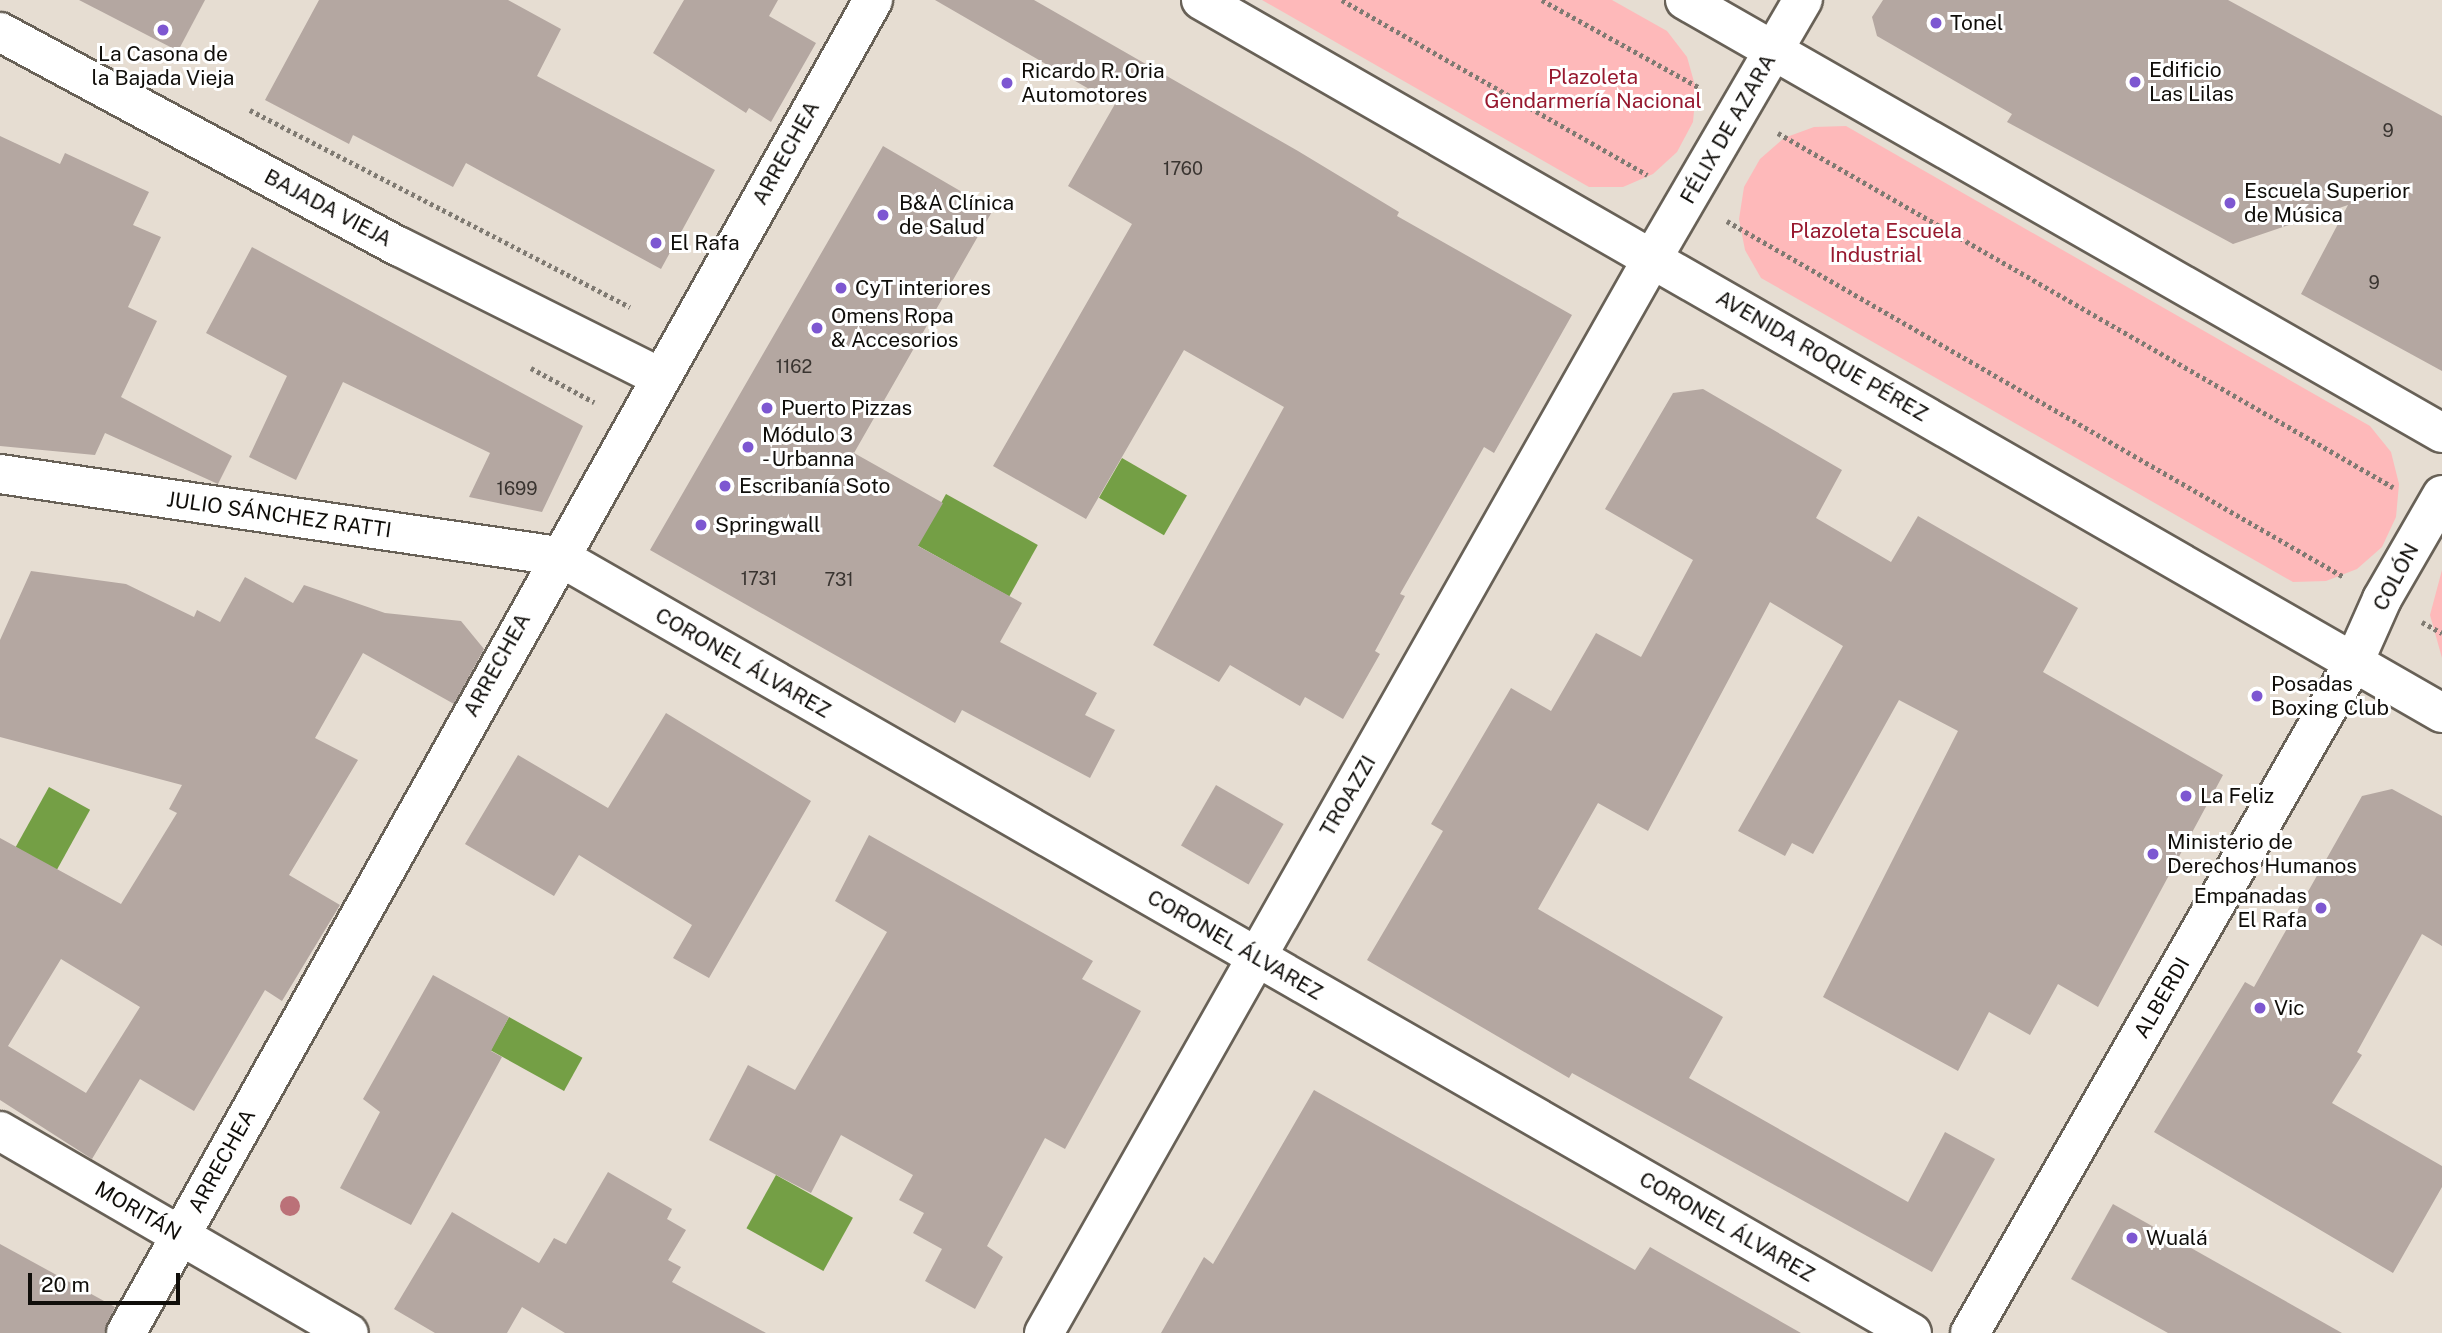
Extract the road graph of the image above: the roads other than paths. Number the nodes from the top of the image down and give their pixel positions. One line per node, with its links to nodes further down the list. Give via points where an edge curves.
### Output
1 (873, 0): 8 (street, ARRECHEA)
2 (1201, 0): 7 (street, AVENIDA ROQUE PÉREZ)
3 (1685, 0): 6 (street)
4 (1803, 0): 6 (street, FÉLIX DE AZARA)
5 (0, 32): 8 (street, BAJADA VIEJA, via 400,247)
6 (1774, 51): 7 (street, FÉLIX DE AZARA); 9 (street)
7 (1652, 259): 13 (street, AVENIDA ROQUE PÉREZ); 15 (street, TROAZZI)
8 (660, 377): 12 (street, ARRECHEA)
9 (2442, 433)
10 (0, 474): 12 (street, JULIO SÁNCHEZ RATTI)
11 (2438, 502): 13 (street, COLÓN, via 2382,599)
12 (558, 556): 15 (street, CORONEL ÁLVAREZ); 17 (street, ARRECHEA)
13 (2354, 662): 14 (street, AVENIDA ROQUE PÉREZ); 22 (street, ALBERDI)
14 (2442, 713)
15 (1256, 957): 20 (street, TROAZZI); 21 (street, CORONEL ÁLVAREZ)
16 (0, 1131): 17 (street, MORITÁN)
17 (180, 1236): 18 (street, ARRECHEA); 19 (street, MORITÁN)
18 (126, 1333)
19 (349, 1333)
20 (1044, 1333)
21 (1912, 1333)
22 (1970, 1333)

